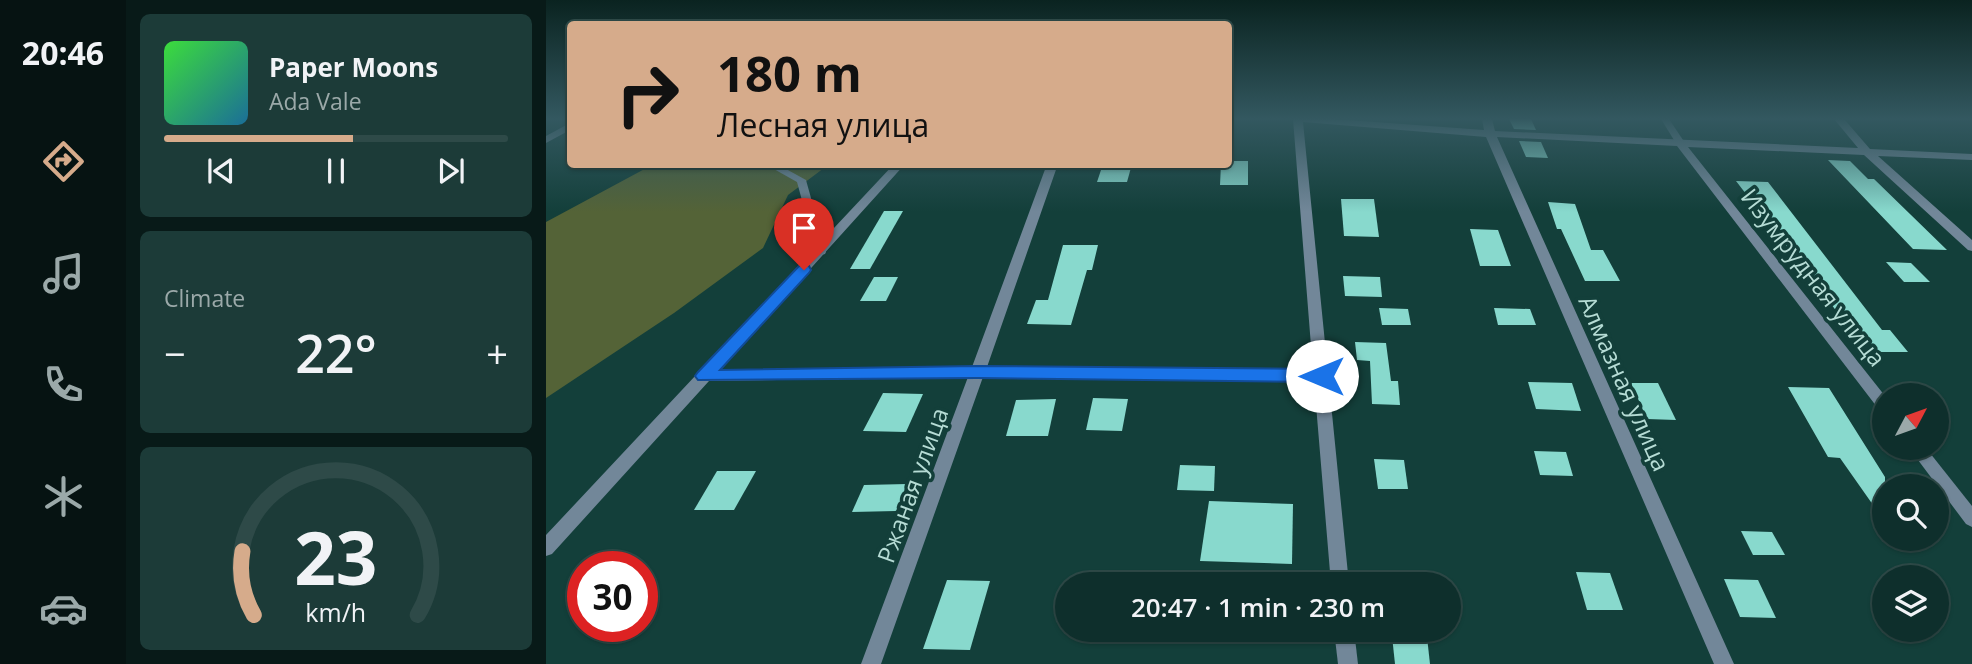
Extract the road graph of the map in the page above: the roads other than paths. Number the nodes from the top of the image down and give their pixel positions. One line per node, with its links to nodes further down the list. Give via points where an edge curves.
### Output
1 (1301, 150): 13 (street)
2 (1499, 150): 22 (street, Алмазная улица)
3 (1685, 150): 14 (street, Изумрудная улица)
4 (1865, 150): 5 (street); 9 (street)
5 (1972, 157)
6 (777, 168): 10 (lane, via 801,180)
7 (896, 168): 10 (street)
8 (1052, 168): 11 (street, Ржаная улица)
9 (1972, 247)
10 (821, 252): 12 (street)
11 (977, 372): 12 (street); 13 (street); 20 (street, Ржаная улица)
12 (704, 376): 17 (street)
13 (1322, 376): 18 (street)
14 (1872, 390)
15 (1926, 460): 16 (street)
16 (1972, 519)
17 (546, 548)
18 (1339, 572)
19 (1346, 642): 21 (street)
20 (871, 664)
21 (1348, 664)
22 (1724, 664)

